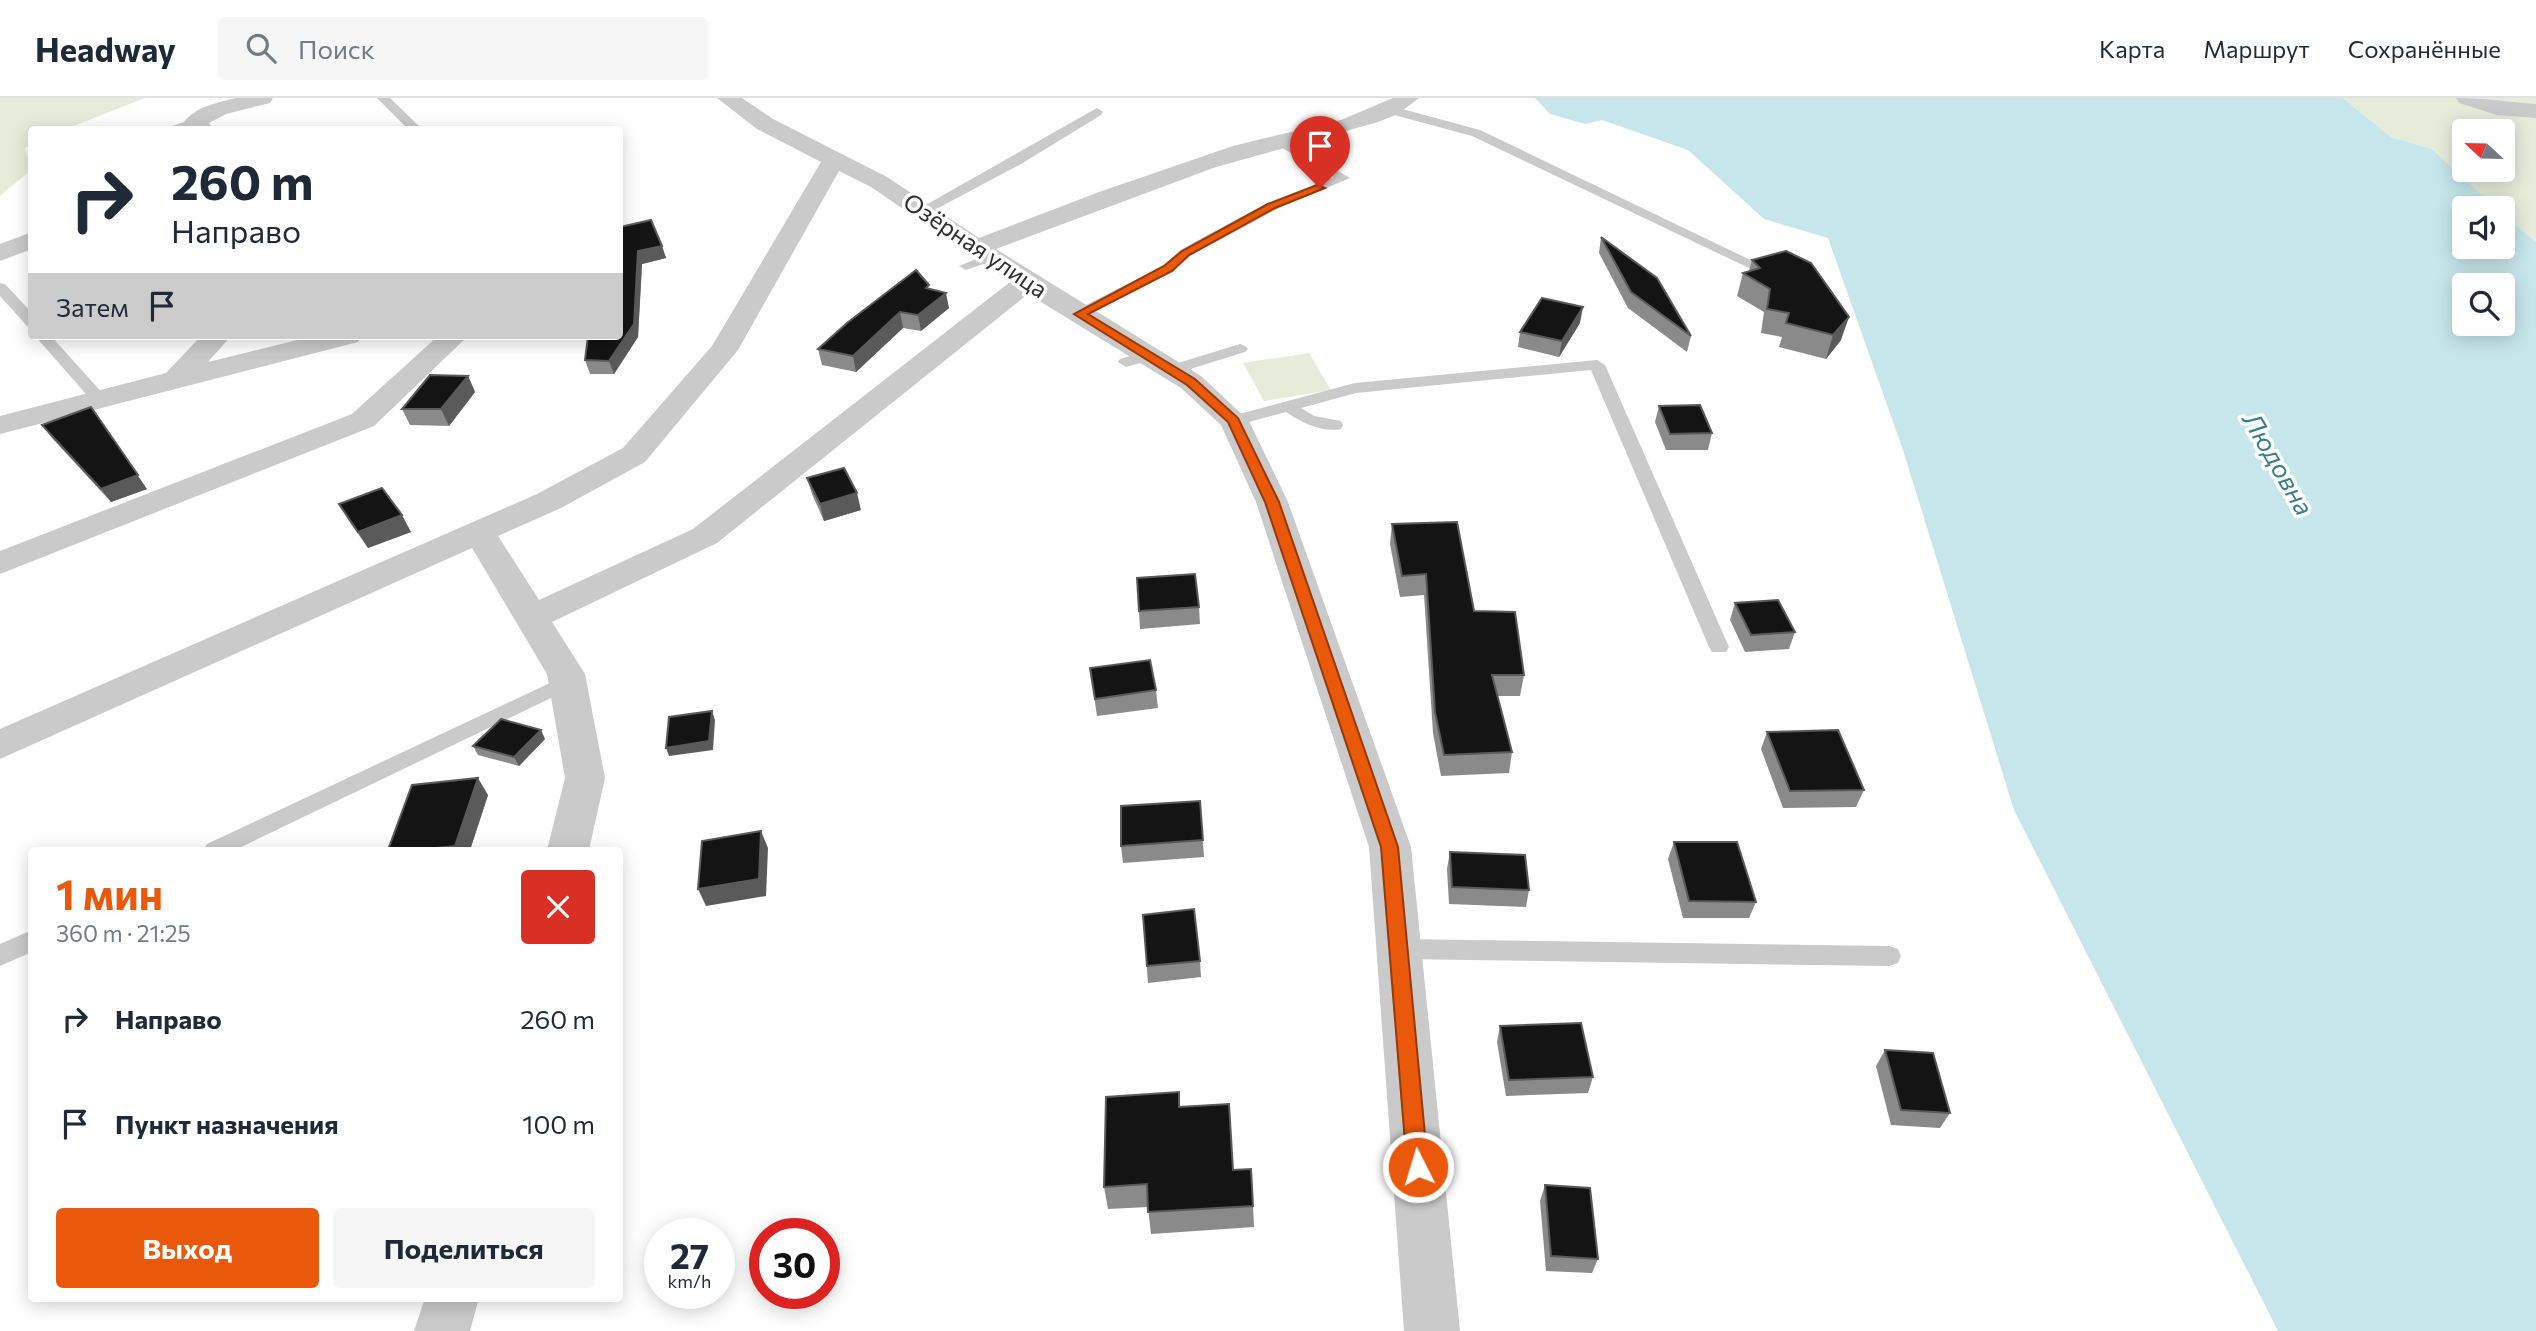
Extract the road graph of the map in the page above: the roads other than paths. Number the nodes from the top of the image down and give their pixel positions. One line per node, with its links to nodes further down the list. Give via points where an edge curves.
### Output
1 (262, 98): 8 (street, via 218,109)
2 (383, 98): 9 (lane)
3 (728, 98): 11 (street, Озёрная улица, via 765,124)
4 (2467, 98): 6 (street, via 2497,108)
5 (1399, 104): 10 (street); 16 (lane, via 1476,133)
6 (2536, 111)
7 (1097, 112): 12 (lane)
8 (199, 126)
9 (413, 126)
10 (1279, 141): 15 (street, via 1064,212); 20 (lane, via 1344,178 1272,206 1185,253 1168,269)
11 (834, 159): 12 (street, Озёрная улица); 33 (street, via 724,350 634,456)
12 (922, 211): 15 (street, Озёрная улица)
13 (28, 242): 14 (street)
14 (0, 253)
15 (977, 257): 17 (street, Озёрная улица)
16 (1756, 266)
17 (1027, 282): 20 (street, Озёрная улица); 35 (street, via 705,536)
18 (0, 287): 19 (lane)
19 (28, 318)
20 (1078, 320): 26 (street, Озёрная улица)
21 (47, 340): 28 (lane)
22 (213, 340): 27 (street)
23 (332, 340): 27 (street)
24 (450, 340): 34 (street, via 363,420)
25 (1240, 349): 26 (lane)
26 (1148, 363): 30 (street, Озёрная улица, via 1191,382)
27 (176, 379): 28 (street)
28 (99, 399): 31 (street)
29 (1288, 406): 30 (lane); 32 (lane, via 1309,420); 36 (lane, via 1355,388 1597,365)
30 (1234, 421): 42 (street, Озёрная улица, via 1272,502 1390,847)
31 (0, 425)
32 (1335, 425)
33 (479, 532): 35 (street); 38 (street)
34 (0, 563)
35 (531, 618): 37 (street)
36 (1719, 647)
37 (567, 682): 39 (lane); 40 (street, via 585,778)
38 (0, 745)
39 (221, 847)
40 (569, 847)
41 (28, 942): 43 (lane)
42 (1398, 949): 44 (lane); 47 (street, Озёрная улица)
43 (0, 956)
44 (1889, 956)
45 (451, 1302): 46 (street)
46 (442, 1331)
47 (1432, 1331)

